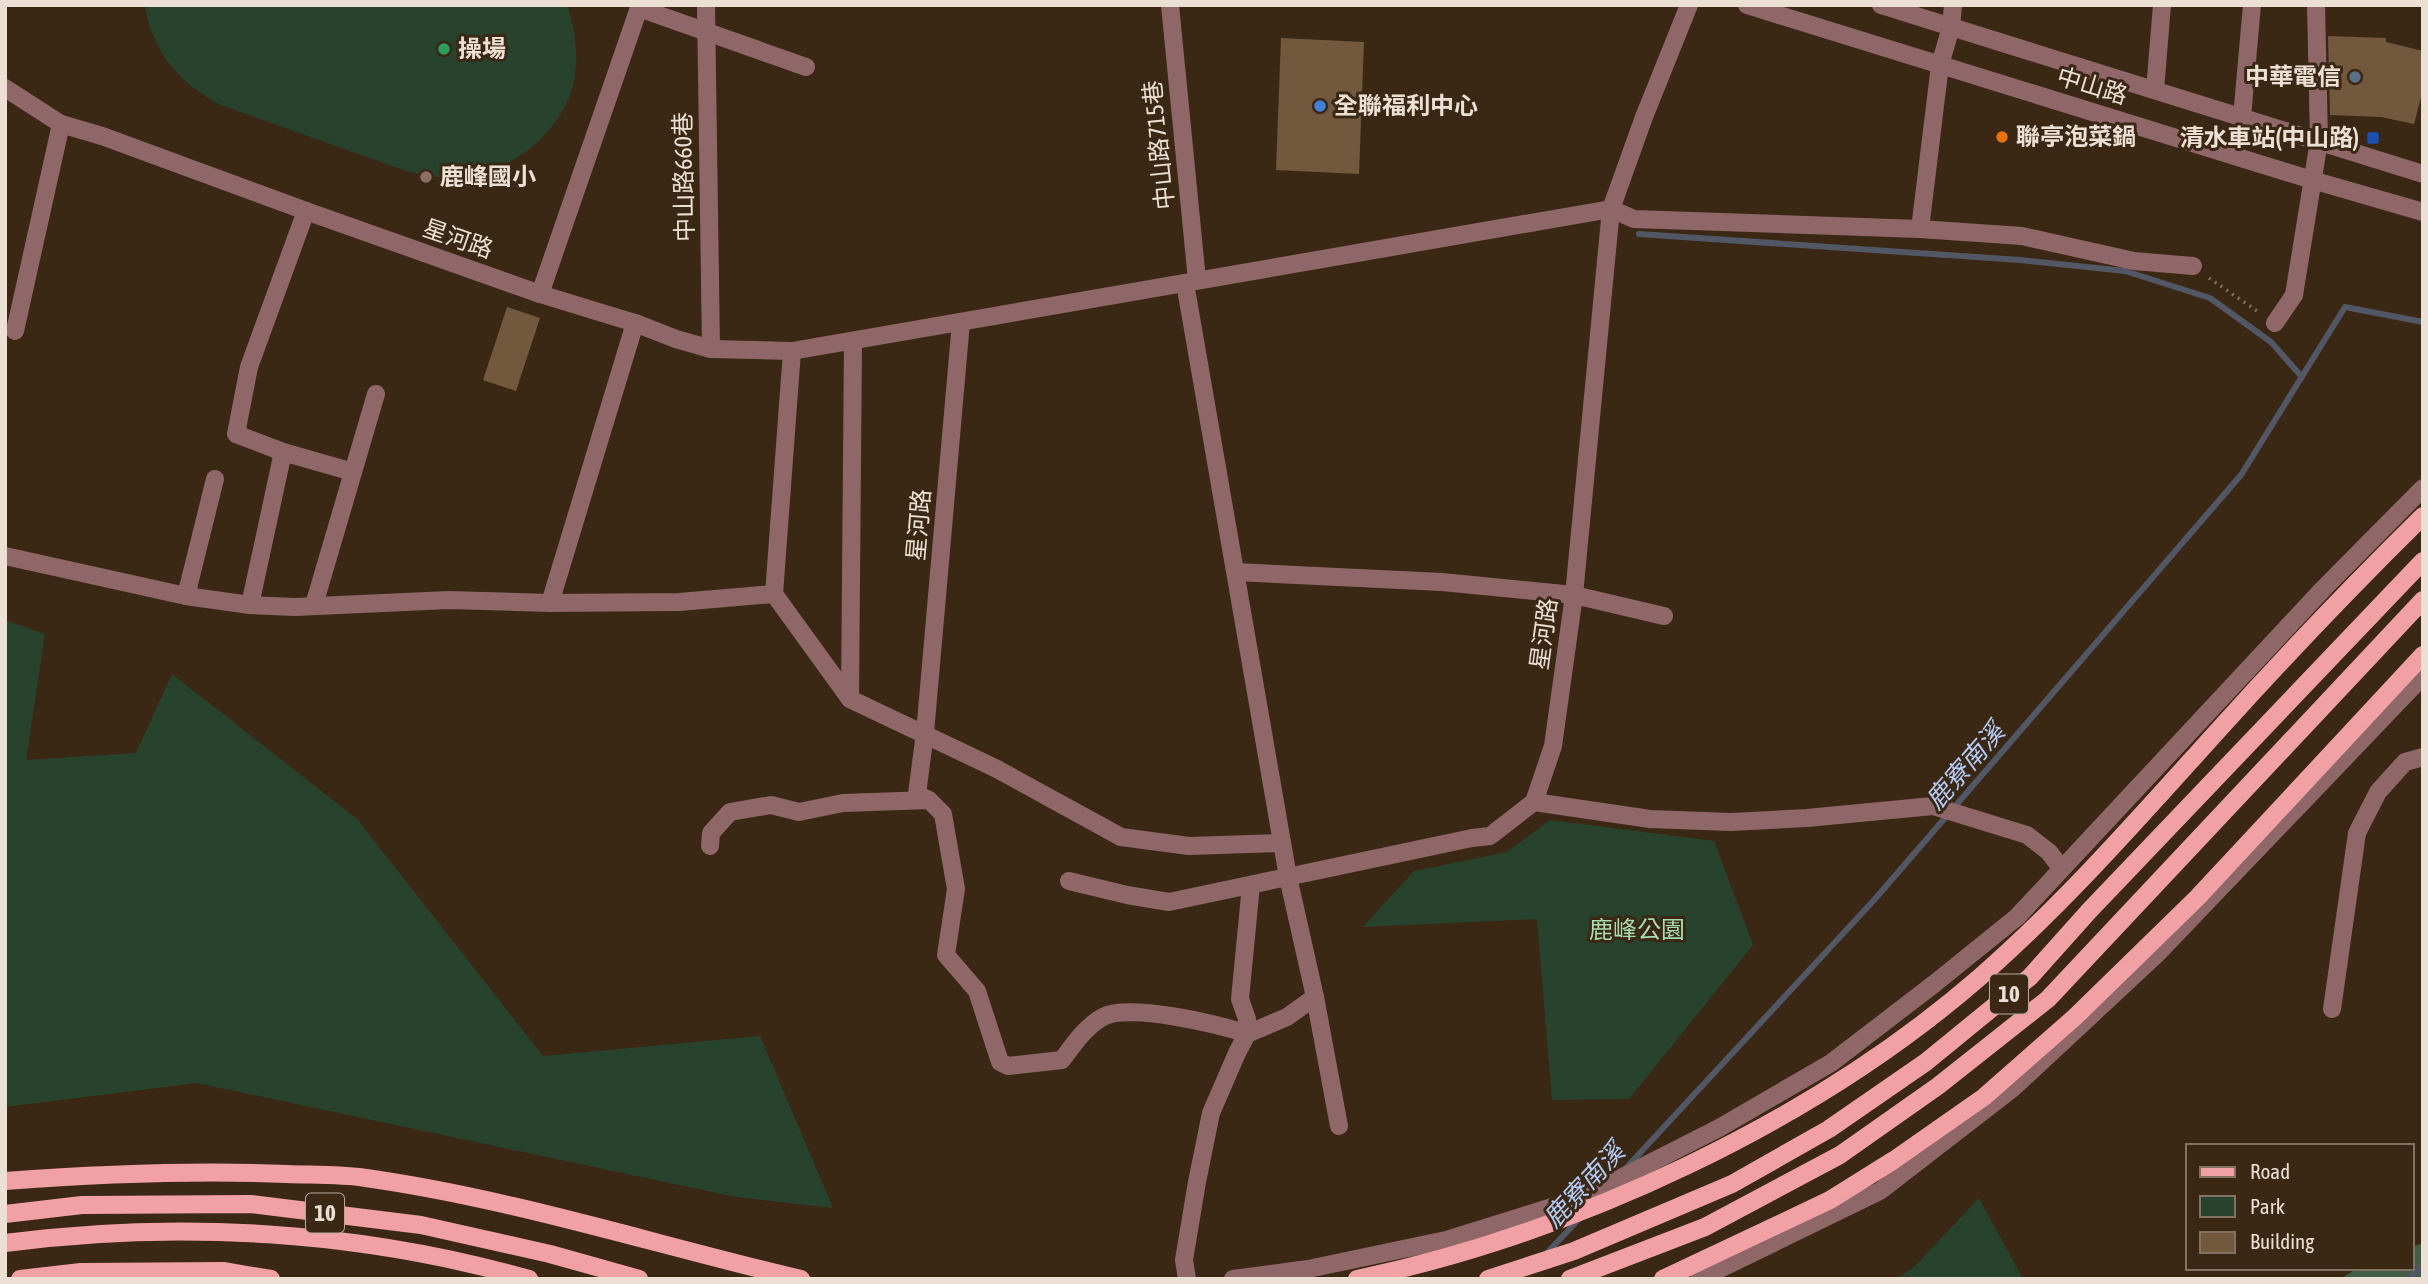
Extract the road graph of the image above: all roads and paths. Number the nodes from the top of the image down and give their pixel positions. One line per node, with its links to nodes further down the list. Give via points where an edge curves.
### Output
1 (706, 5): 12 (street, 中山路660巷)
2 (1170, 5): 27 (street, 中山路715巷)
3 (1689, 5): 22 (street, 星河路)
4 (1747, 5): 13 (street, 中山路)
5 (1881, 5): 11 (street, 中山路)
6 (1953, 5): 11 (street)
7 (2162, 5): 16 (street)
8 (2252, 5): 17 (street)
9 (2316, 5): 19 (street)
10 (640, 6): 12 (street); 28 (street)
11 (1951, 27): 13 (street); 16 (street, 中山路)
12 (707, 32): 14 (street); 34 (street, 中山路660巷)
13 (1940, 65): 21 (street, 中山路); 25 (street)
14 (806, 67)
15 (5, 88): 18 (street, 星河路)
16 (2155, 90): 17 (street, 中山路)
17 (2242, 117): 19 (street, 中山路)
18 (61, 124): 23 (street, 星河路); 32 (street)
19 (2319, 141): 20 (street, 中山路); 21 (street)
20 (2423, 174)
21 (2312, 180): 24 (street, 中山路); 31 (street, via 2294,295)
22 (1611, 209): 25 (street, via 1634,219); 27 (street, 星河路); 46 (street, 星河路)
23 (306, 211): 28 (street, 星河路); 37 (street, via 250,367 236,434)
24 (2423, 212)
25 (1920, 229): 26 (street, via 2022,236 2134,261)
26 (2193, 266): 31 (path)
27 (1191, 282): 29 (street, 星河路); 44 (street)
28 (540, 294): 30 (street, 星河路)
29 (961, 322): 33 (street, 星河路); 56 (street, 星河路)
30 (635, 323): 34 (street, 星河路); 49 (street)
31 (2275, 323)
32 (15, 331)
33 (853, 341): 35 (street, 星河路); 55 (street)
34 (711, 349): 35 (street, 星河路)
35 (792, 351): 45 (street)
36 (376, 394): 38 (street)
37 (283, 452): 38 (street); 50 (street)
38 (353, 471): 51 (street)
39 (215, 479): 47 (street)
40 (2423, 488): 62 (street)
41 (2423, 516): 80 (main road, bridge, via 2280,662 2052,911 1979,978 1898,1040 1823,1091 1738,1139 1623,1195 1536,1228)
42 (5, 556): 47 (street)
43 (2423, 561): 81 (main road, 10, bridge, via 2030,977 1926,1062 1829,1129 1732,1184 1574,1251)
44 (1236, 572): 46 (street, via 1442,582); 60 (street)
45 (774, 594): 49 (street, via 679,602); 55 (street)
46 (1574, 595): 52 (street); 59 (street, 星河路, via 1553,746)
47 (187, 596): 50 (street)
48 (2423, 600): 82 (main road, 10, bridge, via 2048,999 1938,1086 1840,1155 1705,1227)
49 (550, 603): 51 (street, via 449,600)
50 (250, 605): 51 (street)
51 (314, 605)
52 (1664, 617)
53 (2423, 655): 83 (main road, via 2197,898 2075,1017 1984,1097 1830,1200)
54 (2423, 676): 84 (street, via 2157,954 2012,1089 1880,1191)
55 (850, 699): 56 (street)
56 (925, 733): 58 (street, 星河路, via 917,794); 60 (street, via 1121,837 1189,846)
57 (2423, 757): 67 (street, via 2405,762 2378,792 2357,833)
58 (929, 800): 61 (street, via 843,803 799,812 771,805 730,812 711,833); 68 (street, via 943,814 956,889 946,955 977,991 1000,1062 1008,1066 1062,1060 1075,1041 1104,1016 1134,1011 1227,1026)
59 (1534, 802): 62 (street, via 1650,819 1731,822 1933,806 2027,835); 63 (street, via 1490,836)
60 (1282, 843): 63 (street)
61 (710, 846)
62 (2061, 868): 79 (street, via 2017,916 1831,1063 1719,1128 1581,1198 1446,1240 1308,1269)
63 (1288, 877): 65 (street); 66 (street)
64 (1069, 881): 65 (street, via 1169,902)
65 (1251, 884): 68 (street, via 1240,999)
66 (1315, 997): 68 (street, via 1287,1017); 69 (street)
67 (2332, 1009)
68 (1247, 1034): 78 (street, via 1211,1113 1184,1260)
69 (1339, 1126)
70 (5, 1181): 77 (main road, via 225,1171 364,1178 519,1207)
71 (5, 1214): 76 (main road, 10, via 82,1205 251,1204 421,1225)
72 (5, 1243): 75 (main road, 10, via 154,1231 248,1233 412,1251)
73 (20, 1279): 74 (main road, via 80,1272 223,1271)
74 (271, 1279)
75 (529, 1279)
76 (639, 1279)
77 (801, 1279)
78 (1187, 1279)
79 (1233, 1279)
80 (1357, 1279)
81 (1488, 1279)
82 (1570, 1279)
83 (1663, 1279)
84 (1699, 1279)

